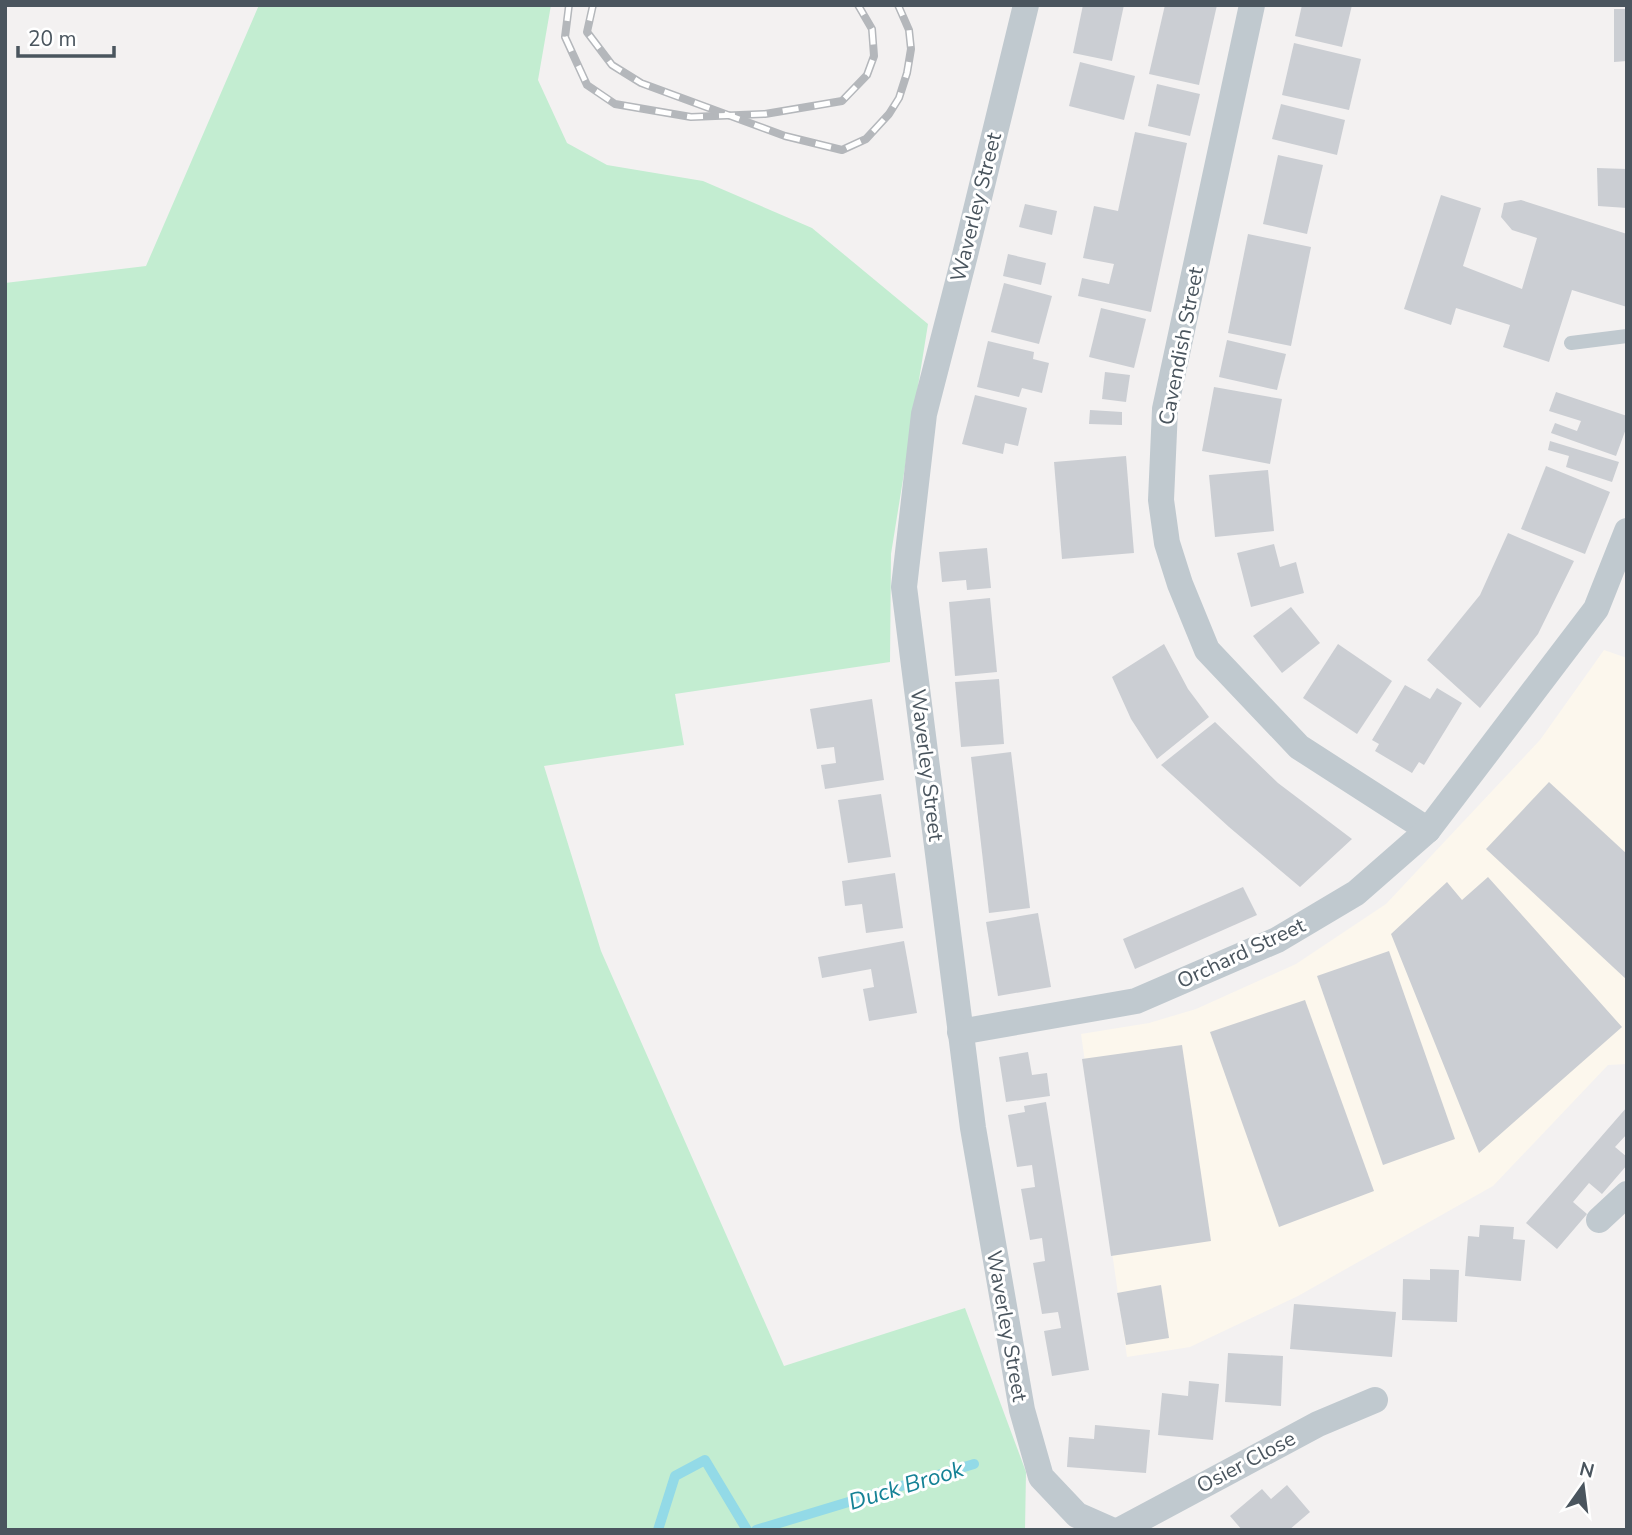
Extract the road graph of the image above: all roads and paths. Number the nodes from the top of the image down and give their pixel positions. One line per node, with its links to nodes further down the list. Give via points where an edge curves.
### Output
1 (1026, 5): 7 (street, Waverley Street, via 924,414 904,587)
2 (1252, 5): 6 (street, Cavendish Street, via 1165,409 1161,500 1167,543 1207,650 1299,747)
3 (1627, 336): 4 (lane)
4 (1571, 342)
5 (1627, 531): 6 (street, Orchard Street, via 1596,609)
6 (1428, 830): 7 (street, Orchard Street, via 1356,893 1264,946 1136,1001)
7 (960, 1032): 11 (street, Waverley Street, via 1022,1410 1041,1477 1077,1515)
8 (1627, 1194): 9 (street)
9 (1599, 1220)
10 (1375, 1400): 12 (street, Osier Close, via 1318,1424)
11 (1111, 1530)
12 (1120, 1530)

